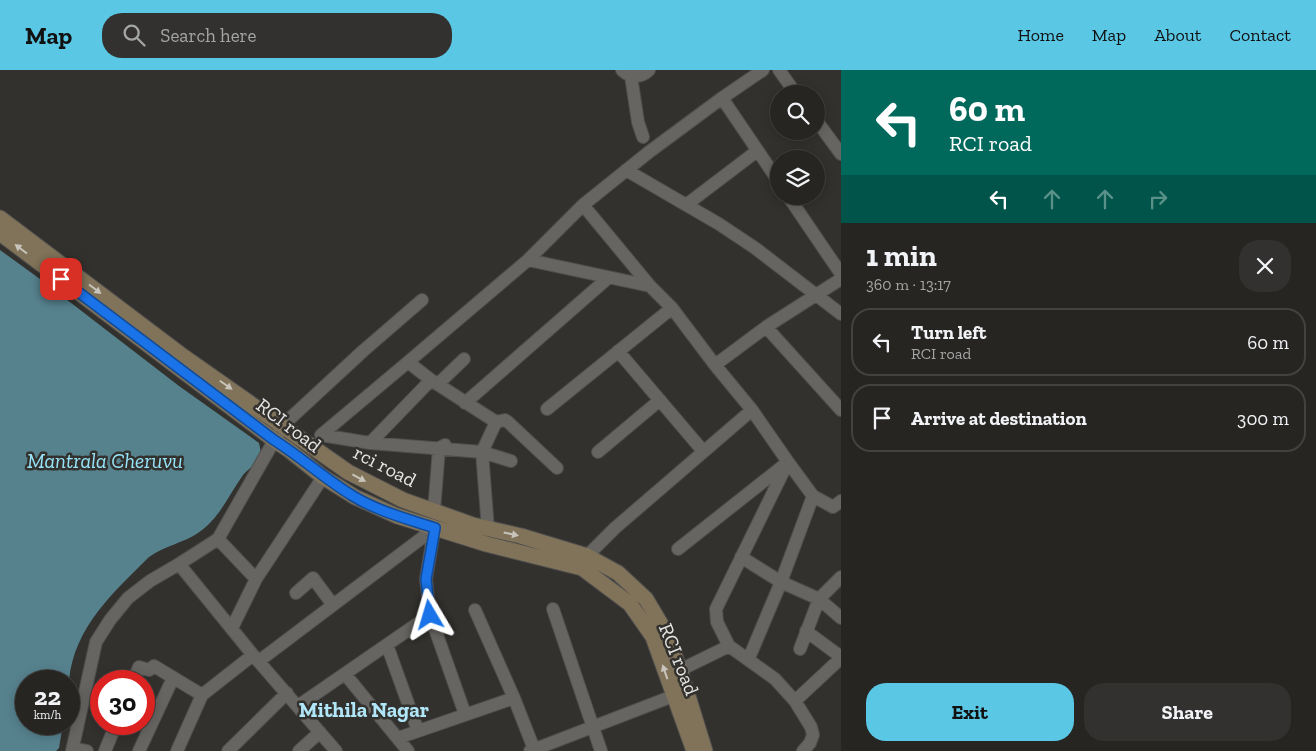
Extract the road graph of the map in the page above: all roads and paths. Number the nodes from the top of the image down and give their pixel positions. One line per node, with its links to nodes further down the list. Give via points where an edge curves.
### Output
1 (649, 70): 4 (street, via 641,76)
2 (763, 70): 6 (street)
3 (779, 70): 5 (street)
4 (627, 73): 8 (street)
5 (790, 85)
6 (722, 98): 9 (street); 12 (street)
7 (825, 132): 10 (street)
8 (643, 137)
9 (757, 151): 11 (street); 14 (street)
10 (841, 154)
11 (770, 169)
12 (626, 170): 13 (street); 14 (street)
13 (583, 204): 18 (street); 22 (street)
14 (686, 205): 23 (street, via 755,248)
15 (794, 205): 19 (street)
16 (0, 218): 39 (main road, rci road, one-way to 39, via 184,357)
17 (0, 233): 40 (main road, RCI road, one-way to 17)
18 (528, 260): 20 (street); 30 (street)
19 (841, 274)
20 (608, 278): 22 (street); 34 (street)
21 (841, 279): 23 (street)
22 (650, 286): 25 (street)
23 (816, 296): 26 (street); 27 (street)
24 (422, 300): 39 (street)
25 (672, 308): 28 (street); 31 (street)
26 (841, 314)
27 (766, 327): 31 (street); 37 (street)
28 (618, 351): 33 (street); 35 (street)
29 (464, 359): 32 (street)
30 (408, 362): 32 (street); 41 (street, via 321,435)
31 (715, 365): 36 (street)
32 (434, 382): 34 (street); 41 (street)
33 (660, 400): 43 (street); 45 (street)
34 (465, 403): 38 (street)
35 (548, 409)
36 (752, 410): 43 (street); 47 (street)
37 (841, 410)
38 (496, 422): 44 (street); 48 (street, via 508,422)
39 (283, 425): 40 (street); 52 (main road, rci road, one-way to 52, via 348,472 402,500)
40 (274, 440): 49 (main road, RCI road); 55 (street)
41 (370, 442): 42 (street)
42 (442, 447): 44 (street); 52 (street)
43 (703, 451): 58 (street, via 615,528)
44 (482, 452): 46 (street); 54 (street)
45 (598, 452)
46 (511, 461)
47 (788, 462): 50 (street); 56 (street); 57 (street)
48 (556, 468)
49 (323, 477): 53 (main road, RCI road, via 355,497); 61 (street)
50 (813, 496): 51 (street, via 833,507); 62 (street)
51 (841, 501)
52 (434, 511): 54 (main road, rci road)
53 (435, 529): 58 (main road, RCI road, via 486,544); 65 (street); 68 (street, via 426,579)
54 (488, 529): 58 (main road, rci road, one-way to 58, via 521,536)
55 (218, 539): 59 (street); 61 (street)
56 (678, 549)
57 (741, 557): 62 (street); 73 (street, via 715,615)
58 (585, 562): 81 (main road, rci road, via 618,572 646,599 665,631); 86 (main road, RCI road, one-way to 58, via 653,637 630,604)
59 (179, 564): 70 (street); 96 (street, via 128,598 96,642)
60 (841, 577): 64 (street)
61 (256, 579): 70 (street)
62 (781, 582): 64 (street); 76 (street)
63 (296, 593): 65 (street, via 313,578)
64 (819, 599): 69 (street); 71 (street)
65 (333, 605): 75 (street)
66 (552, 609): 91 (street)
67 (475, 610): 87 (street)
68 (430, 615): 72 (street); 90 (street)
69 (841, 618)
70 (232, 628): 75 (street)
71 (806, 632): 74 (street); 77 (street)
72 (387, 645): 82 (street); 92 (street)
73 (729, 646): 76 (street); 81 (street)
74 (800, 649)
75 (256, 658): 84 (street); 85 (street)
76 (749, 658): 88 (street)
77 (841, 658): 88 (street)
78 (138, 670): 80 (street, via 139,667)
79 (149, 670): 83 (street, via 154,666)
80 (149, 670)
81 (680, 670): 108 (main road, rci road)
82 (345, 674): 89 (street); 95 (street)
83 (173, 678): 85 (street); 100 (street)
84 (287, 693): 89 (street); 102 (street)
85 (202, 695): 101 (street)
86 (673, 696): 91 (street); 107 (main road, RCI road)
87 (514, 698): 90 (street); 97 (street)
88 (795, 701): 109 (street, via 813,735)
89 (298, 706): 93 (street)
90 (465, 714): 92 (street)
91 (593, 726): 97 (street); 106 (street)
92 (418, 730): 95 (street)
93 (320, 732): 103 (street); 104 (street)
94 (112, 735): 99 (street)
95 (398, 738): 105 (street)
96 (73, 750): 98 (street)
97 (532, 750)
98 (87, 751)
99 (105, 751)
100 (139, 751)
101 (177, 751)
102 (228, 751)
103 (299, 751)
104 (336, 751)
105 (408, 751)
106 (601, 751)
107 (694, 751)
108 (705, 751)
109 (803, 751)

